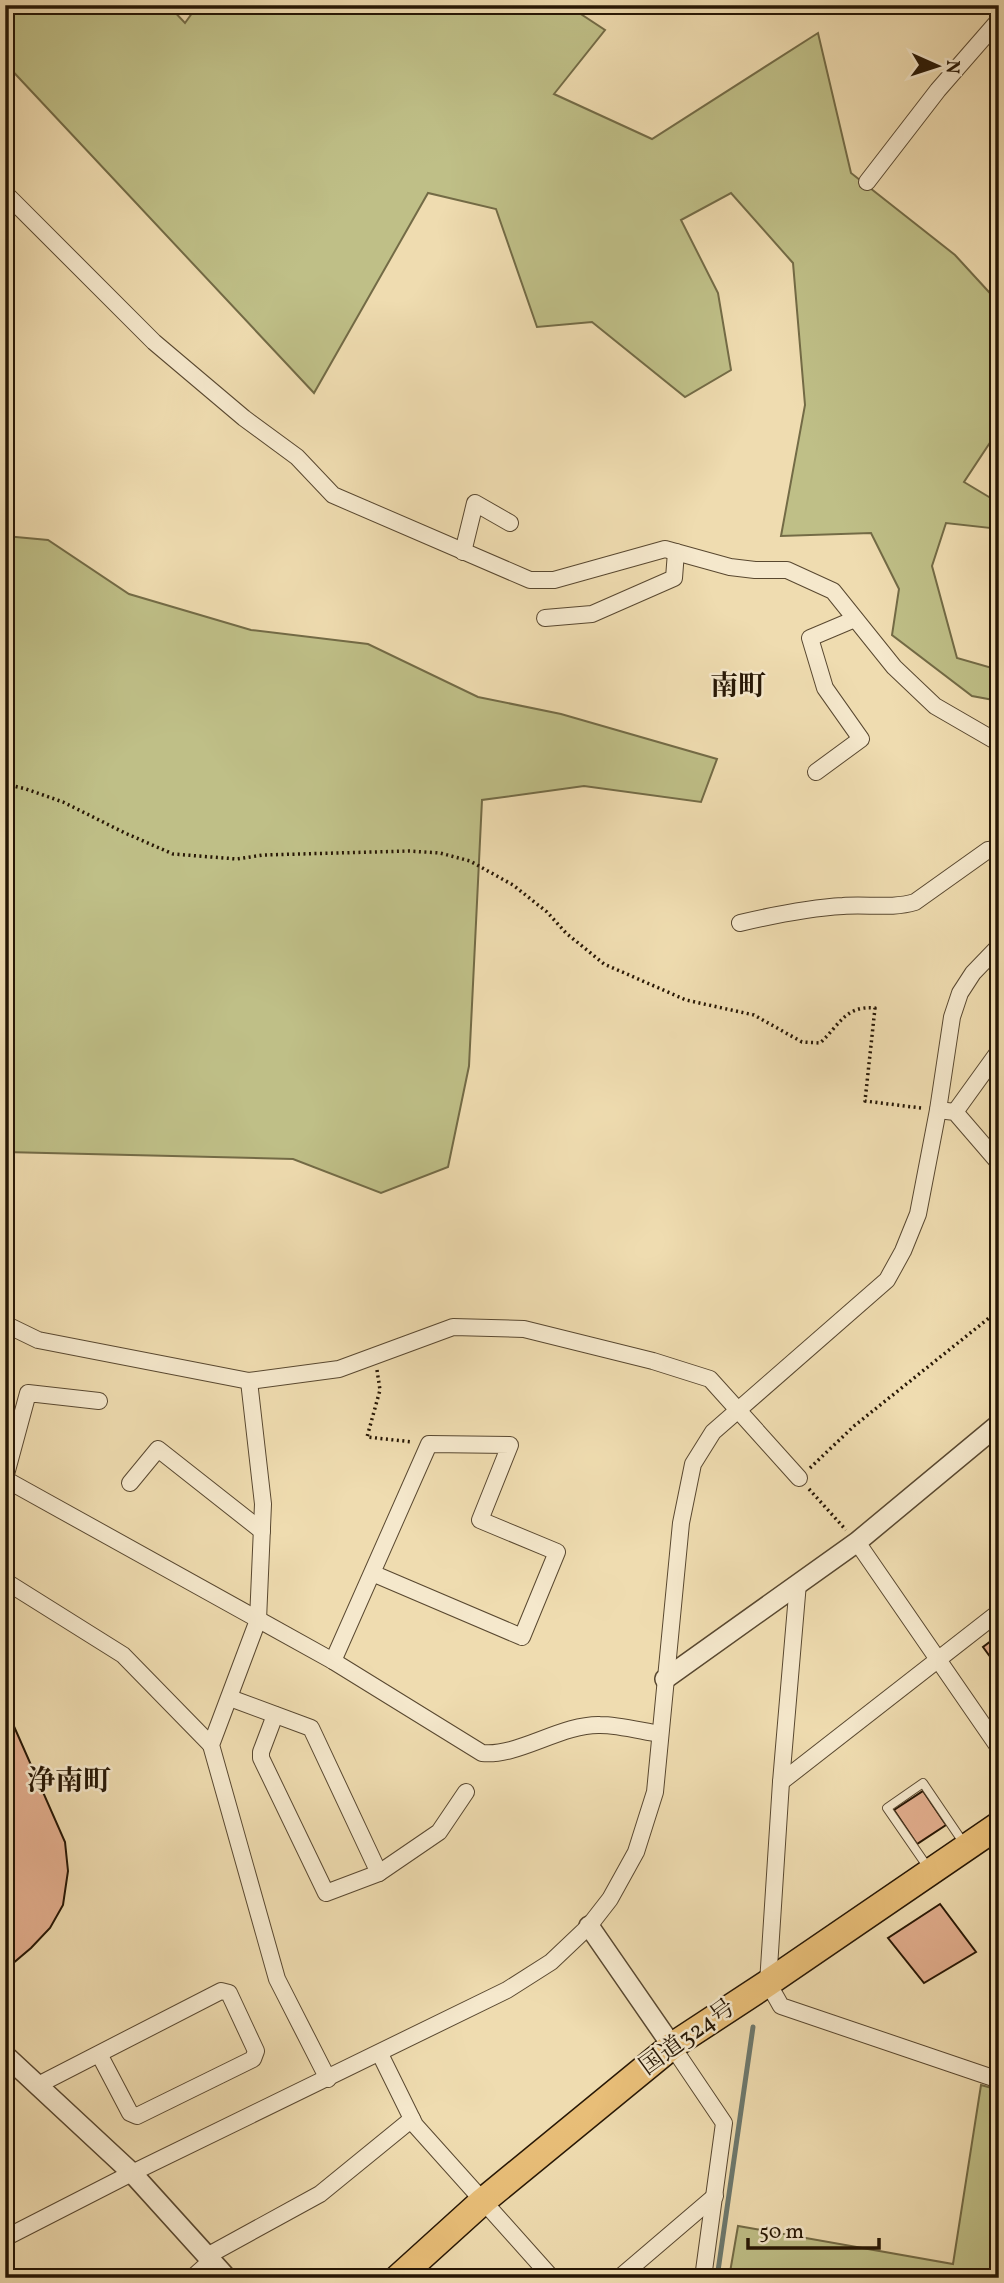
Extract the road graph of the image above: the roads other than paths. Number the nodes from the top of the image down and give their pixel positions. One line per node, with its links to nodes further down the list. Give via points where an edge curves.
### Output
1 (999, 20): 2 (street)
2 (867, 182)
3 (5, 193): 5 (street, via 154,342 297,457 333,495)
4 (510, 523): 5 (street, via 475,503)
5 (463, 552): 6 (street, via 530,580 554,580 665,550)
6 (676, 552): 7 (street, via 674,578 592,614); 8 (street, via 730,567 787,570 833,591)
7 (545, 618)
8 (855, 619): 9 (street, via 894,667 935,706); 10 (street, via 810,638 825,688 861,738)
9 (999, 743)
10 (816, 772)
11 (999, 849): 12 (street, via 988,850 915,902 902,906 795,910)
12 (740, 923)
13 (999, 946): 15 (street, via 960,993)
14 (999, 1051): 16 (street)
15 (938, 1110): 16 (street); 21 (street, via 918,1214 887,1280)
16 (955, 1112): 17 (street)
17 (999, 1163)
18 (5, 1324): 19 (street, via 38,1340)
19 (249, 1381): 21 (street, via 339,1370 453,1327 524,1329 710,1379); 26 (street, via 263,1504)
20 (99, 1401): 23 (street, via 28,1393)
21 (739, 1410): 24 (street); 35 (street, via 713,1432 693,1464 681,1523)
22 (999, 1424): 27 (street)
23 (5, 1478): 32 (street)
24 (799, 1478)
25 (130, 1483): 26 (street, via 158,1449)
26 (261, 1531): 32 (street)
27 (857, 1542): 30 (street); 33 (street)
28 (372, 1573): 28 (street, via 429,1444 510,1445 480,1520 556,1552 522,1637); 34 (street)
29 (5, 1581): 39 (street, via 123,1655)
30 (798, 1583): 35 (street); 41 (street)
31 (999, 1612): 33 (street)
32 (258, 1620): 34 (street); 36 (street)
33 (940, 1660): 40 (street); 41 (street)
34 (333, 1661): 38 (street, via 482,1752 501,1752 598,1724)
35 (665, 1679): 38 (street)
36 (230, 1698): 37 (street); 39 (street)
37 (275, 1715): 46 (street, via 312,1728); 46 (street, via 261,1758 326,1893)
38 (660, 1734): 47 (street, via 655,1792 636,1852)
39 (211, 1745): 54 (street, via 278,1979)
40 (999, 1748)
41 (781, 1782): 48 (street)
42 (466, 1792): 46 (street, via 439,1832)
43 (999, 1825): 44 (highway, 国道324号)
44 (967, 1847): 45 (highway, 国道324号); 45 (lane, via 923,1783 887,1808)
45 (931, 1871): 48 (highway, 国道324号)
46 (379, 1873)
47 (589, 1926): 49 (street); 50 (street, via 551,1962 508,1990)
48 (768, 1983): 49 (highway, 国道324号); 53 (street, via 781,2006)
49 (672, 2046): 58 (street, via 724,2123); 59 (highway, 国道324号)
50 (380, 2053): 54 (street); 56 (street)
51 (99, 2054): 51 (street, via 221,1991 229,1993 256,2051 253,2059 137,2116 130,2113); 55 (street)
52 (5, 2055): 55 (street)
53 (997, 2076)
54 (328, 2080): 57 (street)
55 (37, 2085): 57 (street)
56 (411, 2119): 59 (street); 61 (street, via 320,2194)
57 (132, 2173): 60 (street); 61 (street)
58 (715, 2196): 66 (street); 67 (street)
59 (483, 2201): 64 (highway, 国道324号); 65 (street)
60 (5, 2238)
61 (209, 2258): 62 (street); 63 (street)
62 (192, 2278)
63 (227, 2278)
64 (397, 2278)
65 (552, 2278)
66 (619, 2278)
67 (703, 2278)

